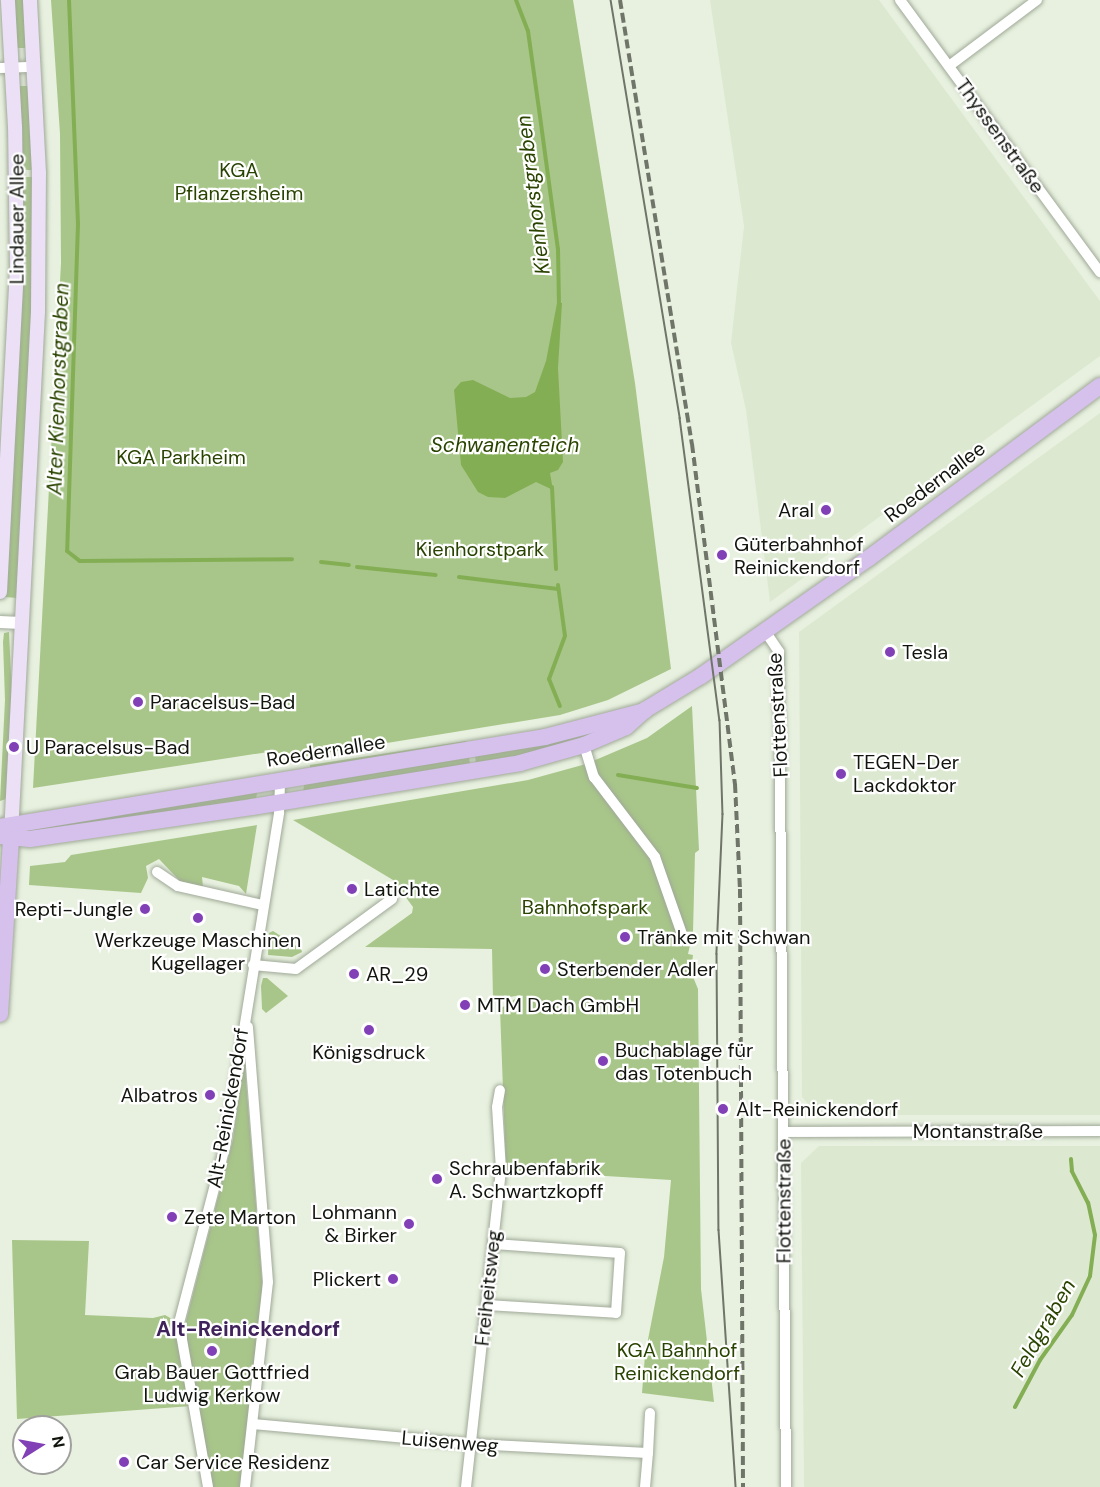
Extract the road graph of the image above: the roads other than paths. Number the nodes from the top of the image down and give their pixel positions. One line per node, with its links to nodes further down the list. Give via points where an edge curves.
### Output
1 (8, 0): 7 (main road, Lindauer Allee)
2 (30, 0): 6 (main road, Lindauer Allee)
3 (900, 0): 5 (street, Thyssenstraße)
4 (1037, 0): 5 (street)
5 (949, 66): 8 (street, Thyssenstraße)
6 (35, 67): 7 (street); 12 (main road, Lindauer Allee, via 38,312)
7 (6, 68): 10 (main road, Lindauer Allee, via 16,266)
8 (1100, 272)
9 (1100, 386): 13 (main road, Roedernallee)
10 (0, 592)
11 (0, 622): 12 (street)
12 (21, 623): 18 (main road, Lindauer Allee)
13 (765, 631): 14 (main road, Roedernallee); 28 (street, Flottenstraße, via 779,652)
14 (645, 710): 15 (main road, Roedernallee, via 626,727); 16 (main road, Roedernallee, via 545,737)
15 (584, 745): 17 (main road, Roedernallee, via 520,763); 22 (street, via 594,777 655,857)
16 (280, 779): 17 (street, Alt-Reinickendorf); 18 (main road, Roedernallee)
17 (280, 802): 18 (main road, Roedernallee); 21 (street, Alt-Reinickendorf)
18 (6, 831): 25 (main road, Lindauer Allee)
19 (157, 872): 21 (street, via 178,886)
20 (392, 899): 23 (street, via 296,969)
21 (262, 905): 23 (street, Alt-Reinickendorf)
22 (683, 937)
23 (252, 965): 24 (street, Alt-Reinickendorf)
24 (246, 1009): 32 (street, Alt-Reinickendorf, via 268,1280); 35 (street, Alt-Reinickendorf, via 225,1147 179,1323)
25 (0, 1014)
26 (500, 1090): 29 (street, Freiheitsweg, via 497,1107 501,1170)
27 (1100, 1131): 28 (street, Montanstraße)
28 (784, 1132): 39 (street, Flottenstraße)
29 (494, 1244): 30 (street, Freiheitsweg); 30 (street, via 620,1253 616,1313)
30 (487, 1305): 33 (street, Freiheitsweg)
31 (650, 1413): 34 (street)
32 (253, 1424): 33 (street, Luisenweg); 36 (street, Alt-Reinickendorf)
33 (472, 1444): 34 (street, Luisenweg); 37 (street, Freiheitsweg)
34 (648, 1453): 38 (street)
35 (208, 1487)
36 (245, 1487)
37 (466, 1487)
38 (645, 1487)
39 (786, 1487)

